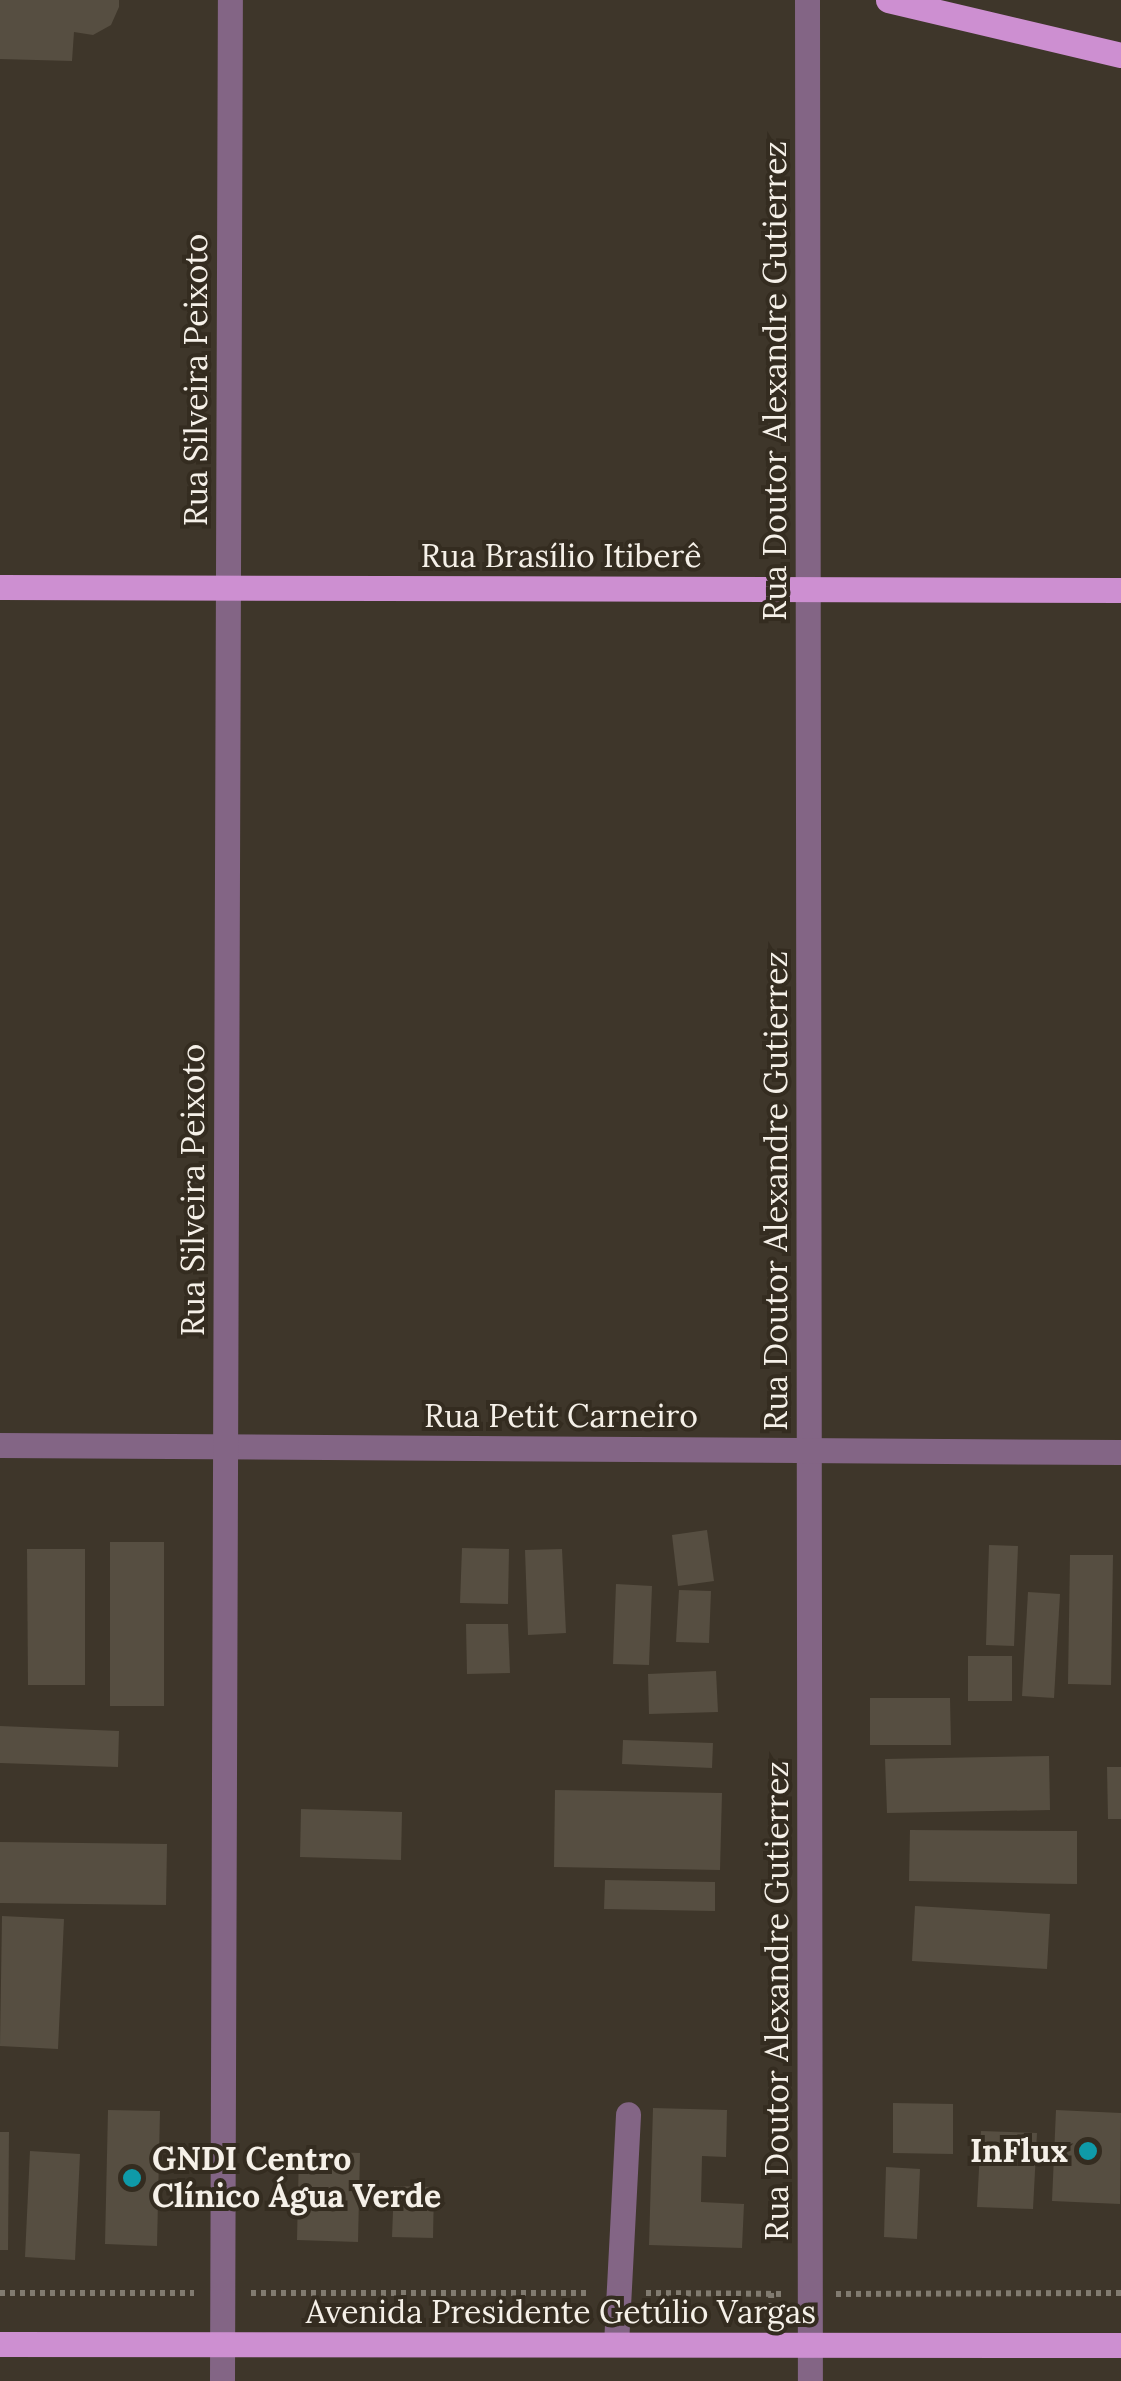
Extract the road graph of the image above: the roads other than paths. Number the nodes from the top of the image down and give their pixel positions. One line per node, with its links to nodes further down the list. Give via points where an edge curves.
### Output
1 (230, 0): 6 (street, Rua Silveira Peixoto)
2 (807, 0): 7 (street, Rua Doutor Alexandre Gutierrez)
3 (888, 0): 4 (main road)
4 (1121, 54)
5 (0, 587): 6 (main road, Rua Brasílio Itiberê)
6 (227, 588): 7 (main road, Rua Brasílio Itiberê); 10 (street, Rua Silveira Peixoto)
7 (808, 589): 8 (main road, Rua Brasílio Itiberê); 11 (street, Rua Doutor Alexandre Gutierrez)
8 (1121, 590)
9 (0, 1445): 10 (street, Rua Petit Carneiro)
10 (224, 1446): 11 (street, Rua Petit Carneiro); 15 (street, Rua Silveira Peixoto)
11 (808, 1450): 12 (street, Rua Petit Carneiro); 17 (street, Rua Doutor Alexandre Gutierrez)
12 (1121, 1452)
13 (628, 2114): 16 (street)
14 (0, 2344): 15 (main road, Avenida Presidente Getúlio Vargas)
15 (222, 2344): 16 (main road, Avenida Presidente Getúlio Vargas); 19 (street, Rua Silveira Peixoto)
16 (616, 2344): 17 (main road, Avenida Presidente Getúlio Vargas)
17 (810, 2344): 18 (main road, Avenida Presidente Getúlio Vargas); 20 (street, Rua Doutor Alexandre Gutierrez)
18 (1121, 2345)
19 (222, 2381)
20 (810, 2381)

